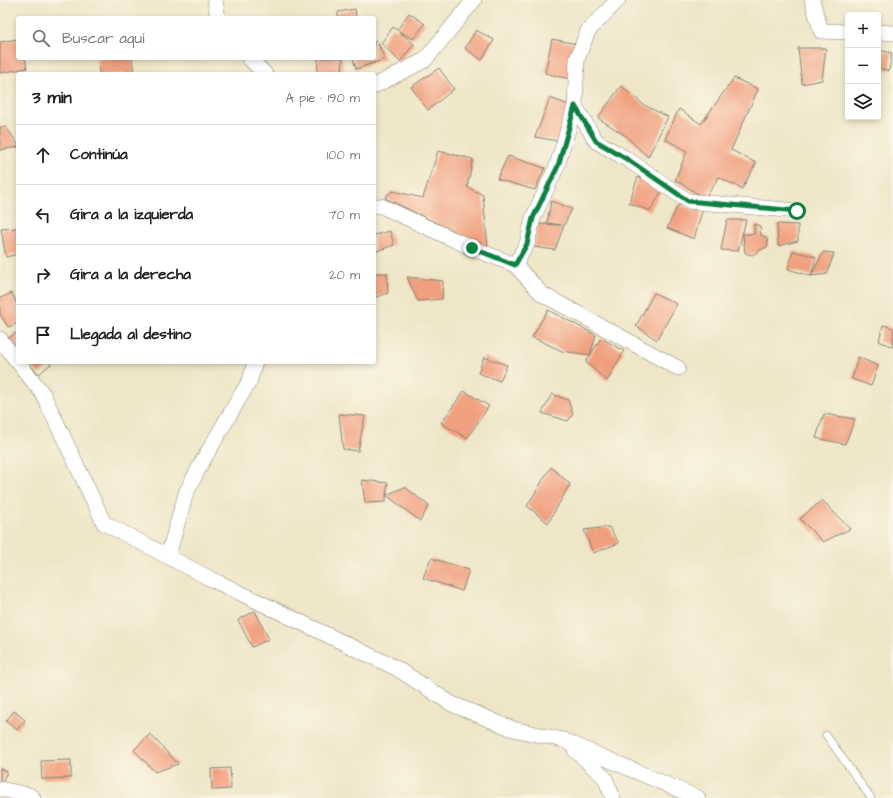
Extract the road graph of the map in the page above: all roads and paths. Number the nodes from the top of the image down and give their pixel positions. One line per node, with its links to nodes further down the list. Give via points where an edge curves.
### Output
1 (215, 0): 5 (street)
2 (474, 0): 11 (street, via 424,60)
3 (618, 0): 12 (street, via 588,30 577,59)
4 (812, 0): 6 (street, via 821,31)
5 (218, 16)
6 (845, 32)
7 (881, 32): 8 (street)
8 (893, 32)
9 (251, 60): 10 (street)
10 (263, 72)
11 (376, 85)
12 (575, 106): 14 (street, via 596,141 688,201); 15 (street, via 558,166 533,218 527,244)
13 (376, 206): 15 (street)
14 (797, 211)
15 (515, 265): 20 (street, via 542,294)
16 (0, 339): 17 (street)
17 (16, 359)
18 (20, 364): 21 (street, via 43,394 104,523)
19 (254, 364): 21 (street, via 250,380 186,493)
20 (678, 368)
21 (168, 556): 23 (street, via 396,668 452,704 513,729)
22 (826, 734): 28 (lane)
23 (563, 740): 26 (street, via 605,778); 27 (street)
24 (0, 789): 25 (street)
25 (34, 798)
26 (613, 798)
27 (698, 798)
28 (871, 798)

